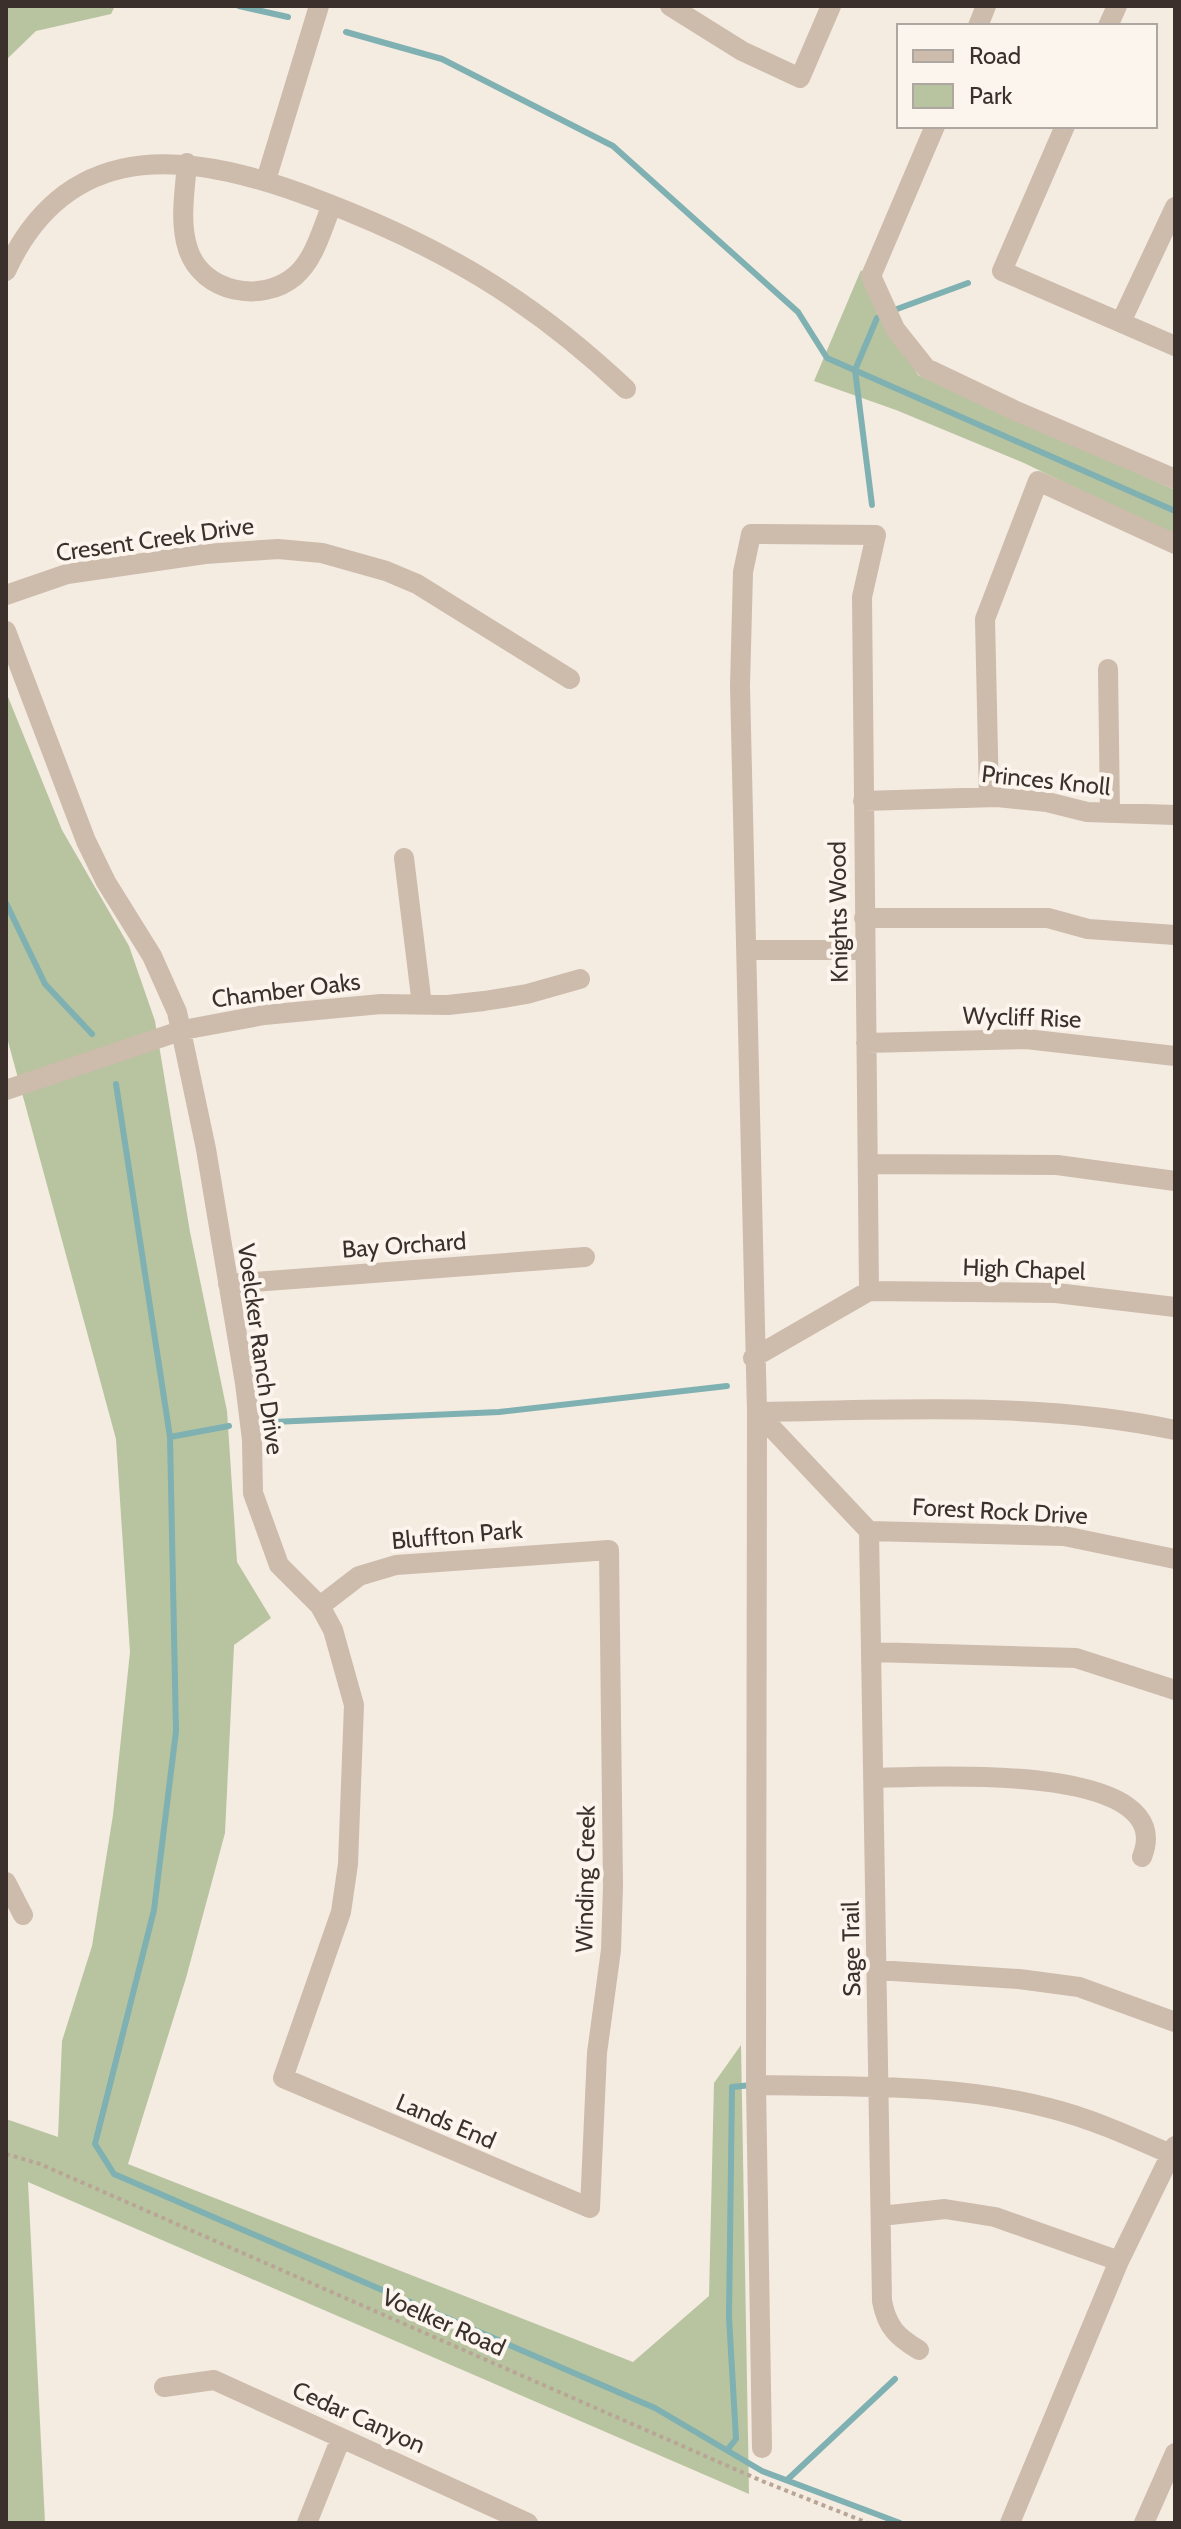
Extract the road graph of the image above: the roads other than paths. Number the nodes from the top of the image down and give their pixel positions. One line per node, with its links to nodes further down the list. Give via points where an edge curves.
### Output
1 (319, 6): 7 (street)
2 (670, 6): 3 (street, via 742,51 800,78)
3 (831, 6)
4 (934, 128): 14 (street, via 871,276 895,329 926,368)
5 (1064, 128): 11 (street, via 1002,271)
6 (187, 163): 7 (street); 8 (street, via 183,213 188,250 205,276 233,289 259,292 296,275 311,257); 10 (street, via 156,162 108,171 65,194 18,245)
7 (266, 180): 8 (street)
8 (332, 205): 13 (street, via 435,249 497,285 553,324)
9 (1175, 207): 11 (street)
10 (6, 271)
11 (1121, 322): 12 (street)
12 (1175, 346)
13 (626, 389)
14 (1175, 479)
15 (1175, 544): 20 (street, via 1038,481 985,619)
16 (6, 595): 19 (street, Cresent Creek Drive, via 67,574 205,554 278,549 322,553 417,584)
17 (6, 631): 31 (street, Voelcker Ranch Drive, via 67,799 106,882 152,956)
18 (1108, 669): 22 (street)
19 (570, 679)
20 (989, 797): 21 (street, Princes Knoll); 22 (street, Princes Knoll)
21 (863, 801): 25 (street, Knights Wood); 27 (street, Knights Wood, via 862,597 876,535 751,534 743,572 740,686)
22 (1110, 813): 23 (street, Princes Knoll)
23 (1175, 815)
24 (404, 858): 30 (street)
25 (864, 918): 26 (street, via 1048,918 1088,929); 28 (street, Knights Wood)
26 (1175, 935)
27 (748, 950): 28 (street); 41 (street)
28 (865, 950): 32 (street, Knights Wood)
29 (580, 979): 30 (street, Chamber Oaks, via 527,994)
30 (422, 1005): 31 (street, Chamber Oaks, via 264,1015)
31 (183, 1030): 34 (street, Chamber Oaks); 38 (street, Voelcker Ranch Drive)
32 (866, 1043): 33 (street, Wycliff Rise, via 1026,1039); 35 (street, Knights Wood)
33 (1175, 1056)
34 (6, 1090)
35 (868, 1164): 36 (street, via 1057,1165); 39 (street, Knights Wood)
36 (1175, 1181)
37 (585, 1257): 38 (street, Bay Orchard)
38 (228, 1284): 47 (street, Voelcker Ranch Drive, via 252,1440 253,1493 279,1565)
39 (869, 1291): 40 (street, High Chapel, via 1056,1293); 41 (street)
40 (1175, 1307)
41 (753, 1358): 42 (street)
42 (757, 1412): 43 (street, via 1109,1416); 44 (street); 57 (street)
43 (1175, 1430)
44 (869, 1531): 46 (street, Forest Rock Drive, via 1064,1536); 48 (street, Sage Trail)
45 (609, 1550): 47 (street, Bluffton Park, via 396,1565 359,1576); 60 (street, Winding Creek, via 613,1886 611,1950 597,2053)
46 (1175, 1559)
47 (320, 1606): 56 (street, Voelcker Ranch Drive, via 348,1674 354,1705 348,1864 341,1912)
48 (872, 1652): 49 (street, via 1076,1658); 50 (street, Sage Trail)
49 (1175, 1690)
50 (874, 1778): 51 (street, via 1005,1776 1103,1793 1124,1804 1144,1826 1147,1845); 54 (street, Sage Trail)
51 (1142, 1857)
52 (6, 1882): 53 (street)
53 (23, 1915)
54 (877, 1970): 55 (street, via 1079,1987); 58 (street, Sage Trail)
55 (1175, 2022)
56 (283, 2078): 60 (street, Lands End)
57 (756, 2085): 58 (street); 66 (street)
58 (879, 2088): 59 (street, via 991,2096 1049,2108); 61 (street, Sage Trail)
59 (1174, 2152): 62 (street)
60 (590, 2208)
61 (881, 2216): 62 (street, via 945,2209 995,2217); 63 (street, Sage Trail, via 887,2323)
62 (1119, 2261): 70 (street)
63 (919, 2350)
64 (164, 2387): 65 (street, Cedar Canyon, via 214,2380)
65 (341, 2438): 68 (street); 69 (street, Cedar Canyon)
66 (762, 2448)
67 (1174, 2459): 71 (street)
68 (307, 2523)
69 (528, 2523)
70 (1010, 2523)
71 (1144, 2523)

